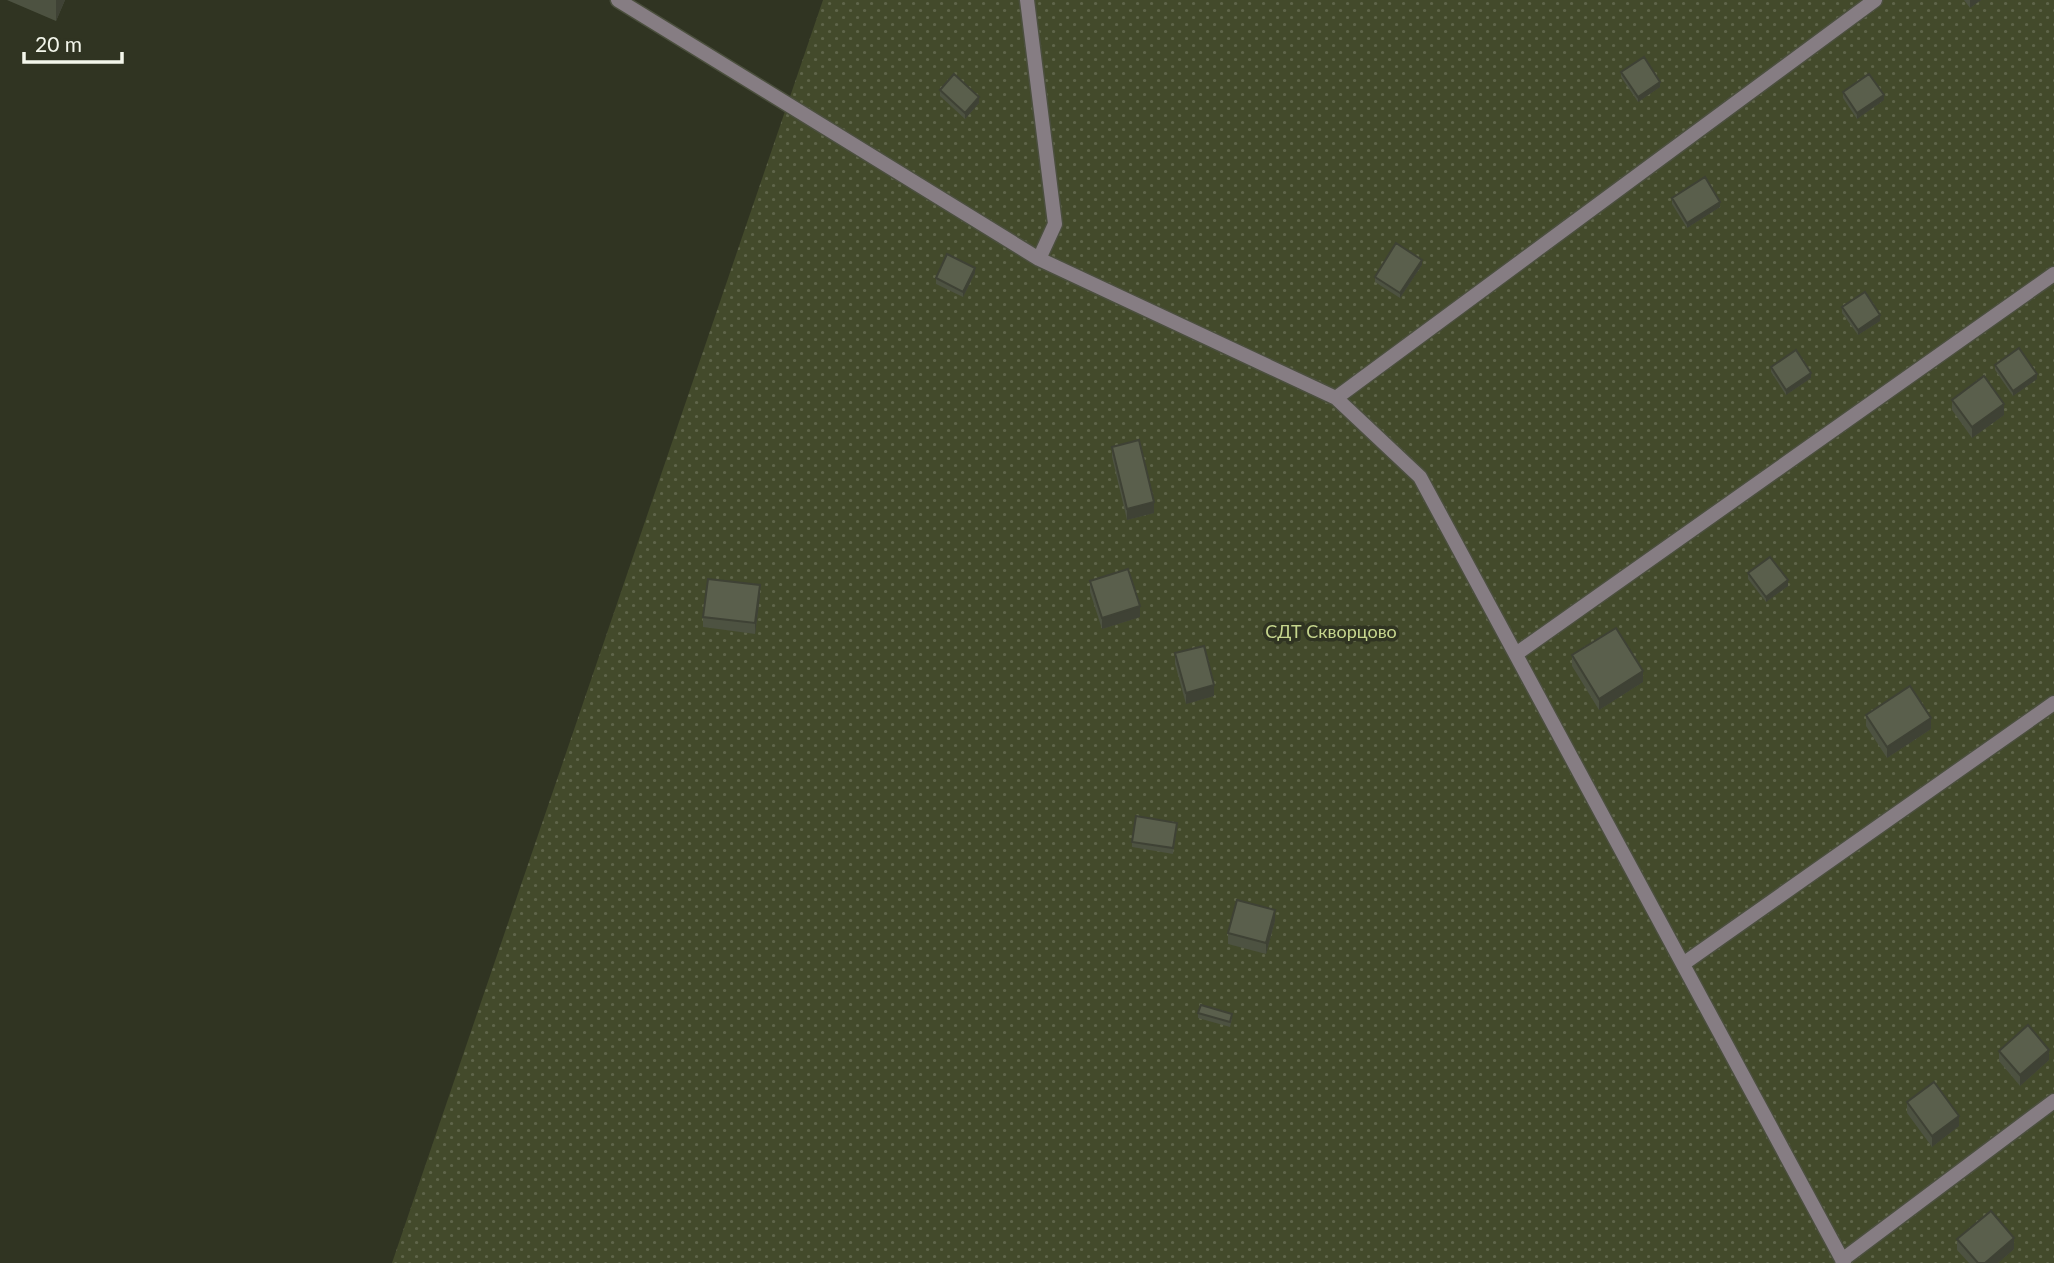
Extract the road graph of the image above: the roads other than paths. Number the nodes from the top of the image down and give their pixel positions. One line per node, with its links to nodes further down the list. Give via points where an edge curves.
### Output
1 (618, 0): 4 (lane)
2 (1027, 0): 4 (lane, via 1055,224)
3 (1875, 0): 6 (lane)
4 (1039, 259): 6 (lane)
5 (2054, 274): 7 (lane)
6 (1336, 398): 7 (lane, via 1420,477)
7 (1516, 654): 9 (lane)
8 (2054, 703): 9 (lane)
9 (1683, 964): 11 (lane)
10 (2054, 1101): 11 (lane)
11 (1843, 1261)

